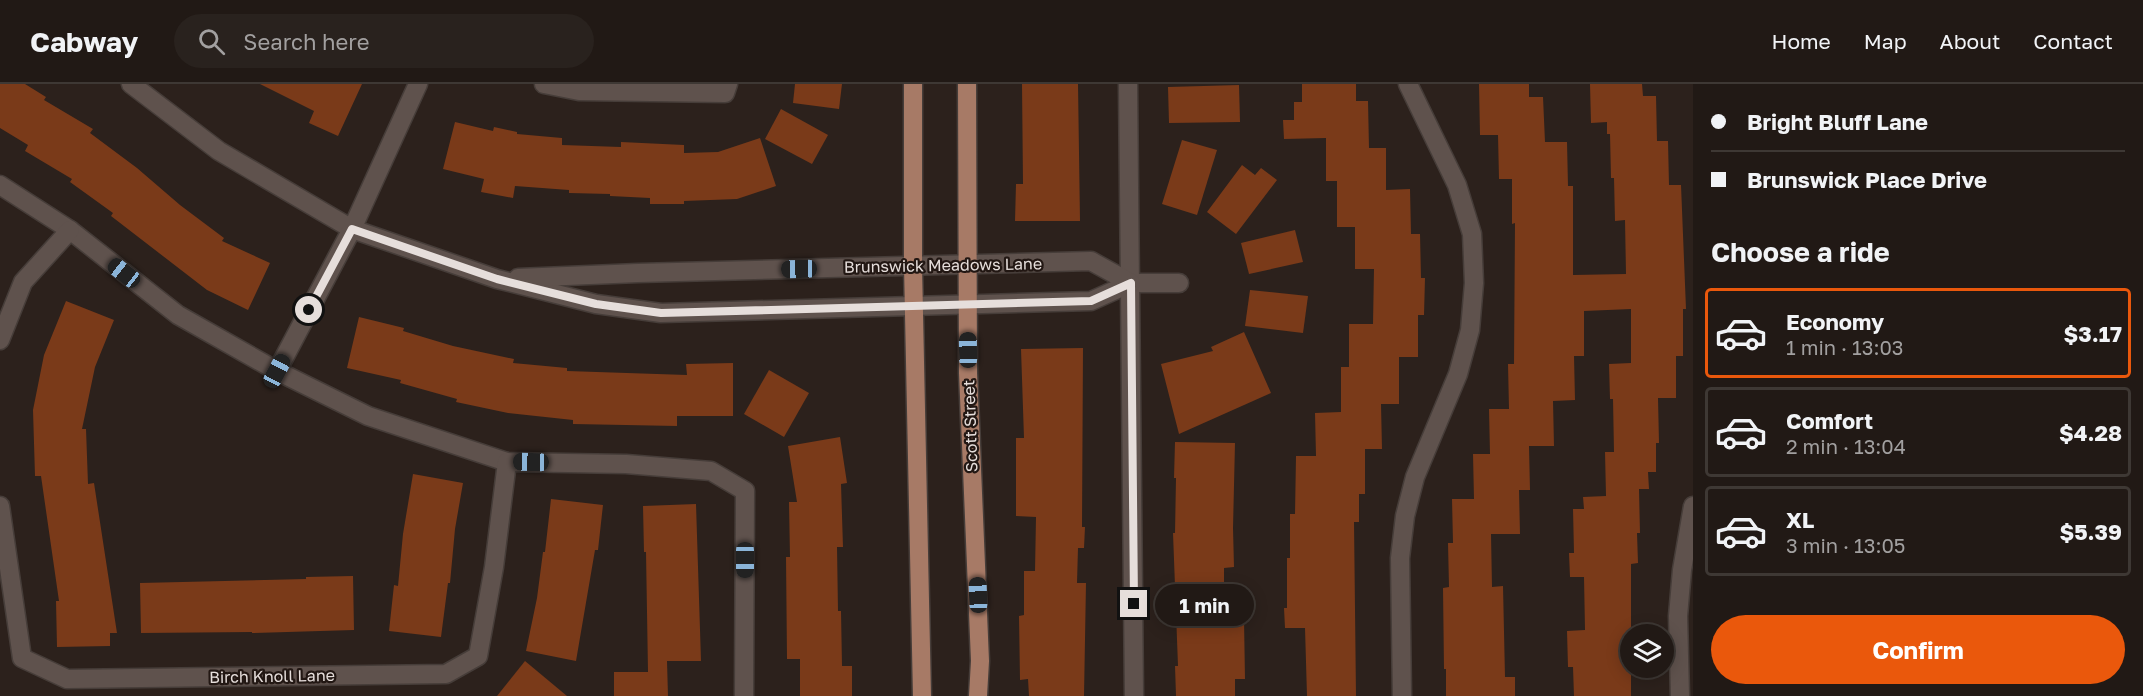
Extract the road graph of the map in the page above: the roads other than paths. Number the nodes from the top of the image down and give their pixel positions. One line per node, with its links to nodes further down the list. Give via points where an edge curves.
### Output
1 (131, 84): 10 (street, Brunswick Meadows Lane, via 219,151)
2 (418, 84): 10 (street)
3 (544, 84): 8 (street, via 579,91)
4 (913, 84): 13 (main road)
5 (967, 84): 12 (main road, Scott Street)
6 (1128, 84): 15 (street)
7 (1408, 84): 29 (street, via 1457,185 1472,234 1474,283 1470,330 1458,374 1415,477 1405,516 1400,558)
8 (727, 89)
9 (0, 185): 11 (street)
10 (352, 229): 14 (street, Brunswick Meadows Lane); 20 (street)
11 (70, 230): 19 (street, via 23,282); 20 (street, via 178,315)
12 (968, 265): 13 (street, Brunswick Meadows Lane); 15 (street, Brunswick Meadows Lane, via 1091,261); 17 (main road, Scott Street)
13 (913, 266): 14 (street, Brunswick Meadows Lane); 18 (main road)
14 (497, 279): 18 (street, Brunswick Meadows Lane, via 596,304 661,313)
15 (1131, 283): 16 (street, Brunswick Meadows Lane); 17 (street, Brunswick Meadows Lane, via 1091,301); 28 (street)
16 (1179, 283)
17 (967, 304): 18 (street, Brunswick Meadows Lane); 27 (main road, Scott Street)
18 (914, 306): 26 (main road)
19 (0, 340)
20 (277, 371): 21 (street, via 368,416)
21 (507, 462): 24 (street, Birch Knoll Lane, via 478,656 446,674 67,679 22,657); 25 (street, via 626,464 711,471 745,491)
22 (0, 506): 24 (street, Birch Knoll Lane)
23 (1693, 506): 30 (street, via 1678,616)
24 (3, 552)
25 (744, 696)
26 (922, 696)
27 (978, 696)
28 (1134, 696)
29 (1402, 696)
30 (1680, 696)

